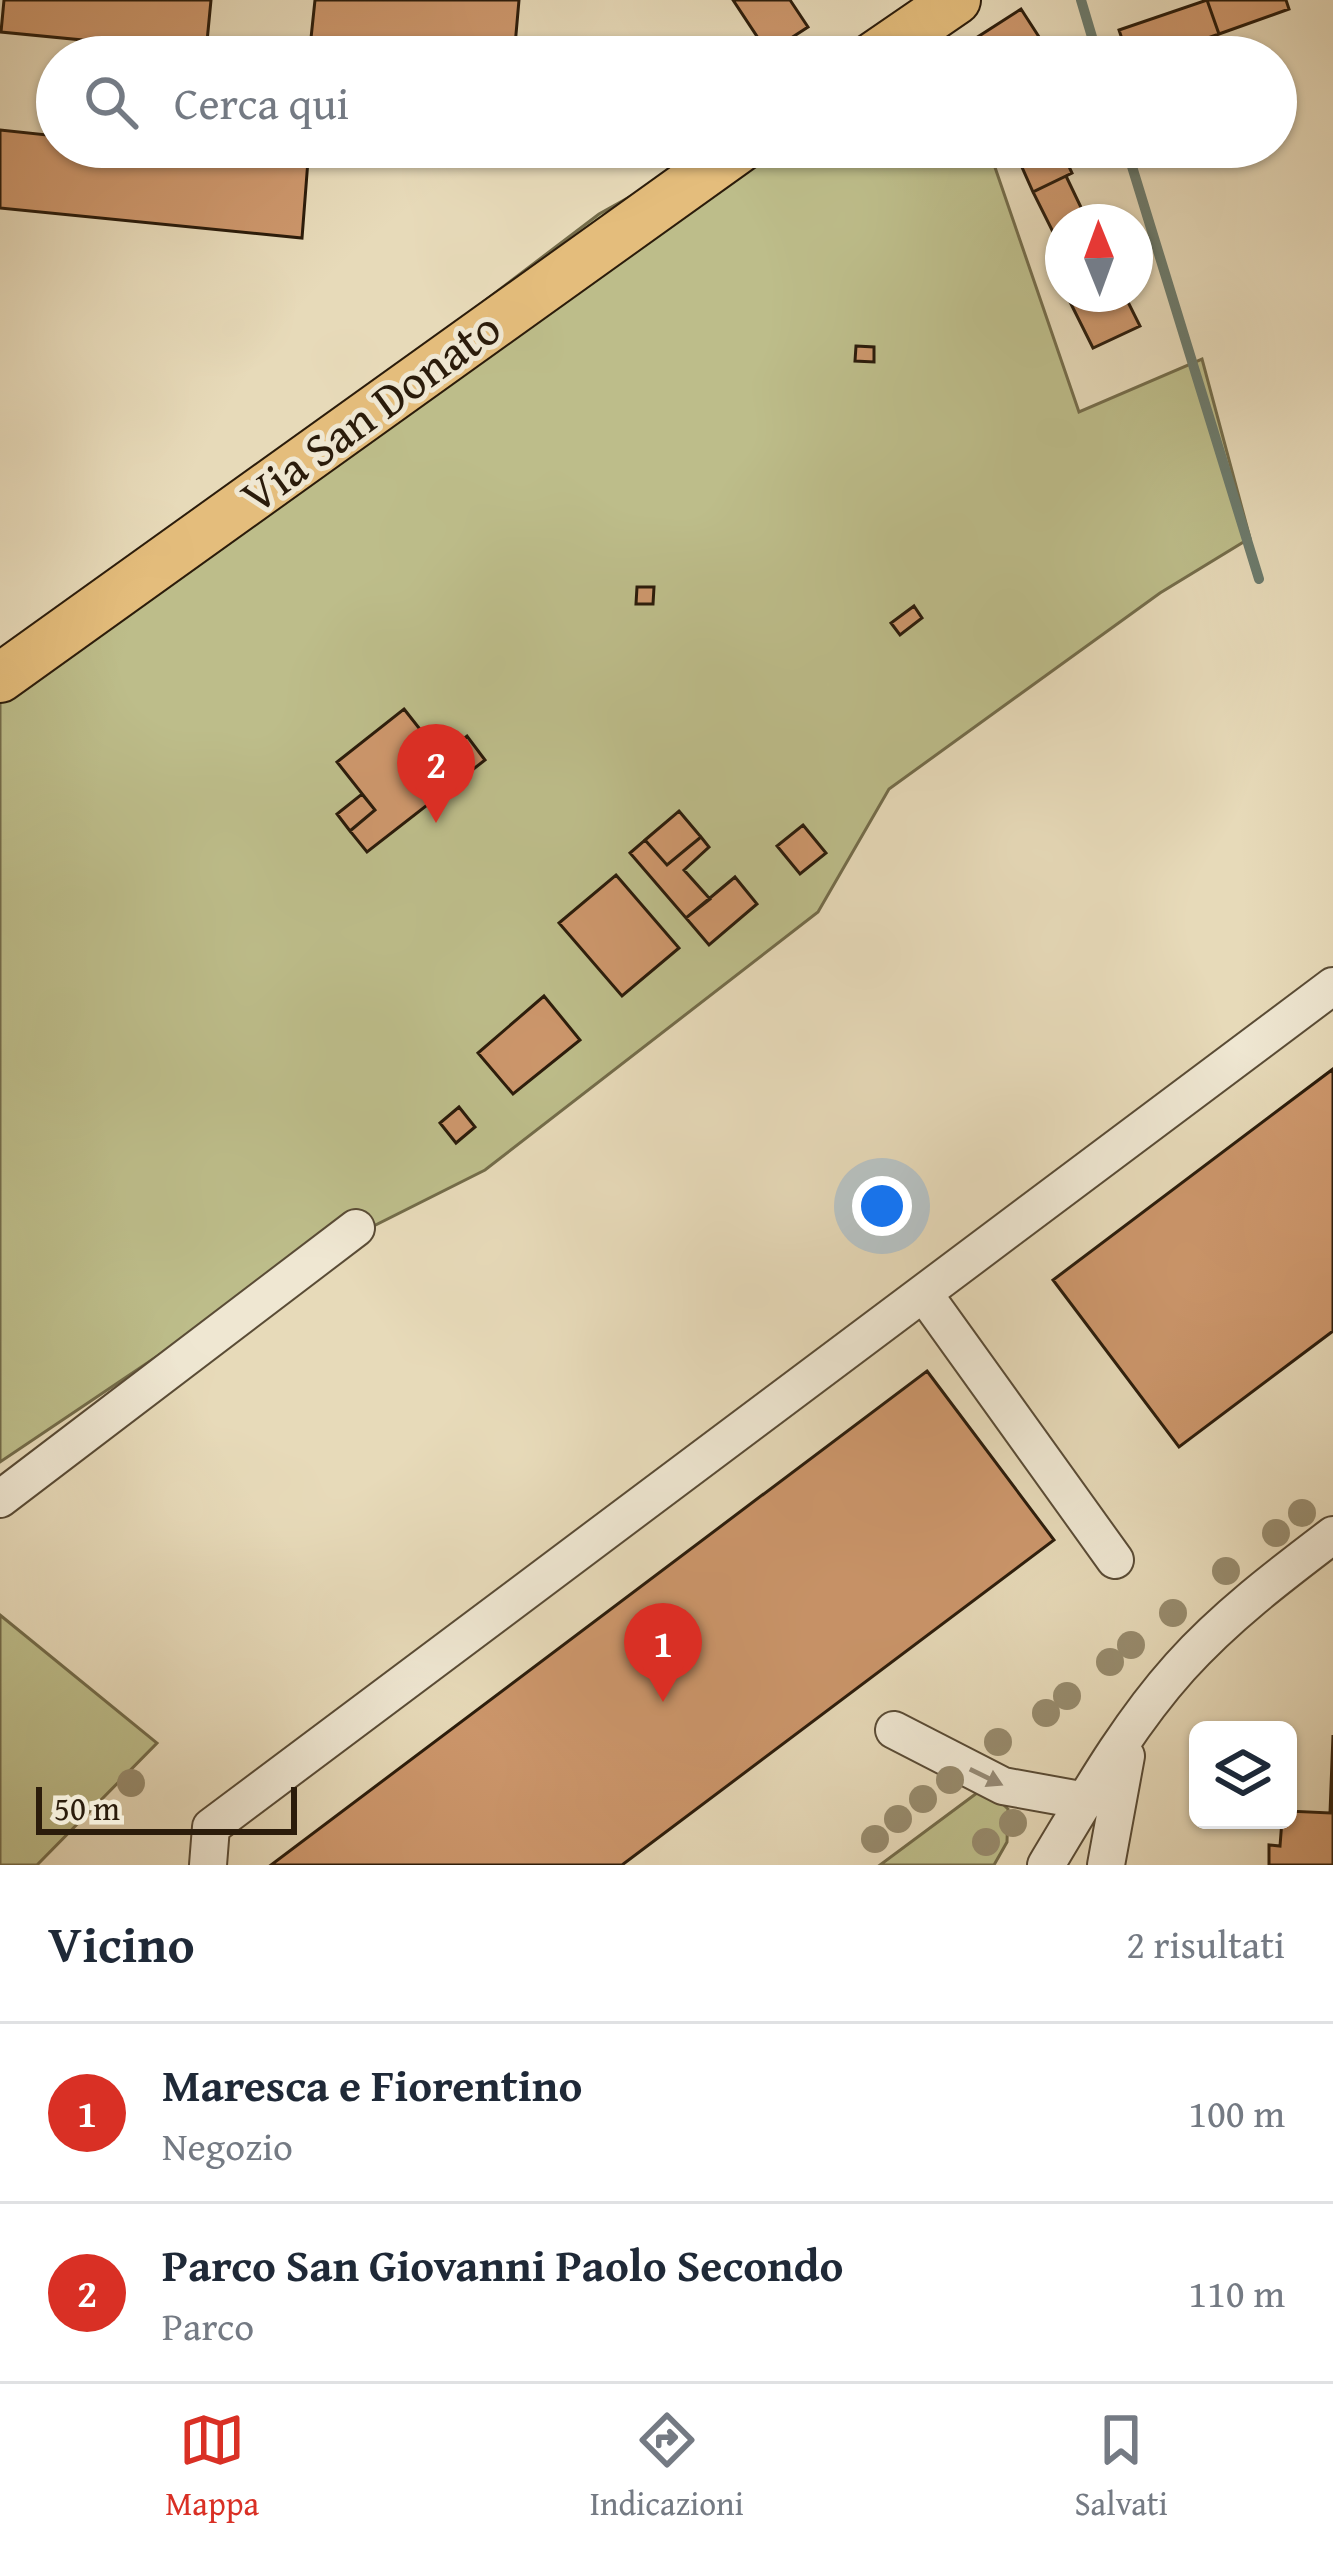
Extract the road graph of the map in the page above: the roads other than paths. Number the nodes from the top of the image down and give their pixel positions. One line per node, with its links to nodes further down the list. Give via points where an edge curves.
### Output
1 (956, 0): 2 (main road)
2 (904, 36)
3 (712, 168): 4 (main road, Via San Donato)
4 (0, 678)
5 (1333, 986): 7 (street)
6 (356, 1228): 8 (street)
7 (924, 1294): 10 (street); 14 (street, via 211,1827)
8 (0, 1498)
9 (1333, 1535): 11 (street, via 1243,1605)
10 (1115, 1561)
11 (1135, 1724): 13 (street); 16 (street)
12 (894, 1730): 13 (street, one-way to 13, via 1003,1786)
13 (1085, 1801): 15 (street)
14 (208, 1865)
15 (1046, 1865)
16 (1106, 1865)

